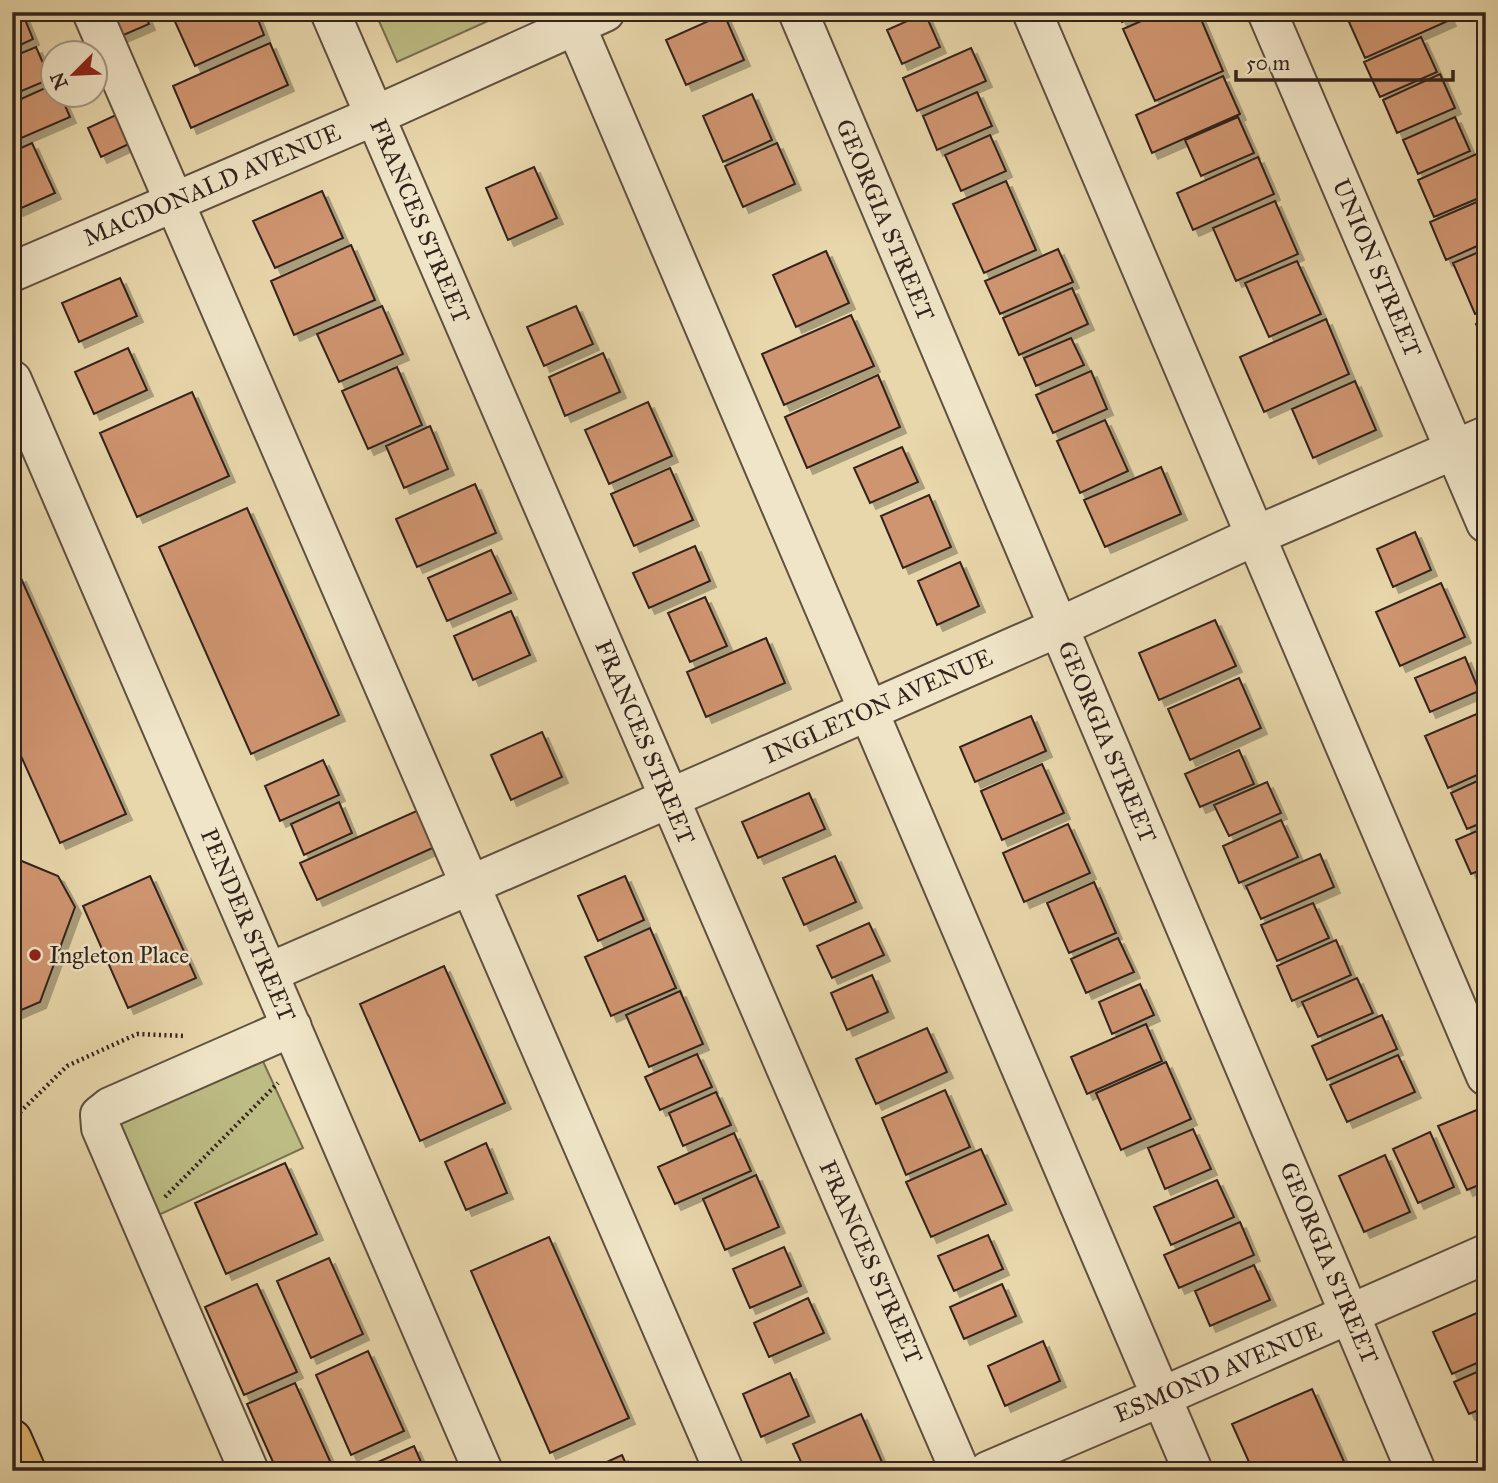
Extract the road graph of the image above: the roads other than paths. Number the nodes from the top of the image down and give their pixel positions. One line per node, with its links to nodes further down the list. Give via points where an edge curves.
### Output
1 (92, 12): 8 (street)
2 (330, 12): 7 (street, FRANCES STREET)
3 (798, 12): 14 (street, GEORGIA STREET)
4 (1032, 12): 13 (street)
5 (1268, 12): 11 (street, UNION STREET)
6 (583, 16): 7 (street, MACDONALD AVENUE); 15 (street)
7 (374, 116): 8 (street, MACDONALD AVENUE); 16 (street, FRANCES STREET)
8 (175, 200): 9 (street, MACDONALD AVENUE); 17 (street)
9 (12, 272)
10 (12, 380): 18 (street, PENDER STREET)
11 (1470, 443): 12 (street, UNION STREET); 13 (street, INGLETON AVENUE)
12 (1486, 523)
13 (1256, 535): 14 (street, INGLETON AVENUE); 20 (street)
14 (1059, 627): 15 (street, INGLETON AVENUE); 22 (street, GEORGIA STREET)
15 (868, 709): 16 (street, INGLETON AVENUE); 23 (street)
16 (670, 798): 17 (street, INGLETON AVENUE); 29 (street, FRANCES STREET)
17 (471, 883): 18 (street, INGLETON AVENUE); 28 (street)
18 (268, 973): 19 (street, PENDER STREET)
19 (292, 1027): 26 (street, via 100,1115 101,1128); 27 (street, PENDER STREET)
20 (1486, 1076)
21 (1486, 1254): 22 (street, ESMOND AVENUE)
22 (1350, 1315): 23 (street, ESMOND AVENUE); 32 (street, GEORGIA STREET)
23 (1161, 1397): 30 (street, ESMOND AVENUE); 31 (street)
24 (12, 1439): 25 (main road)
25 (26, 1471)
26 (249, 1471)
27 (483, 1471)
28 (724, 1471)
29 (960, 1471)
30 (988, 1471)
31 (1193, 1471)
32 (1416, 1471)

